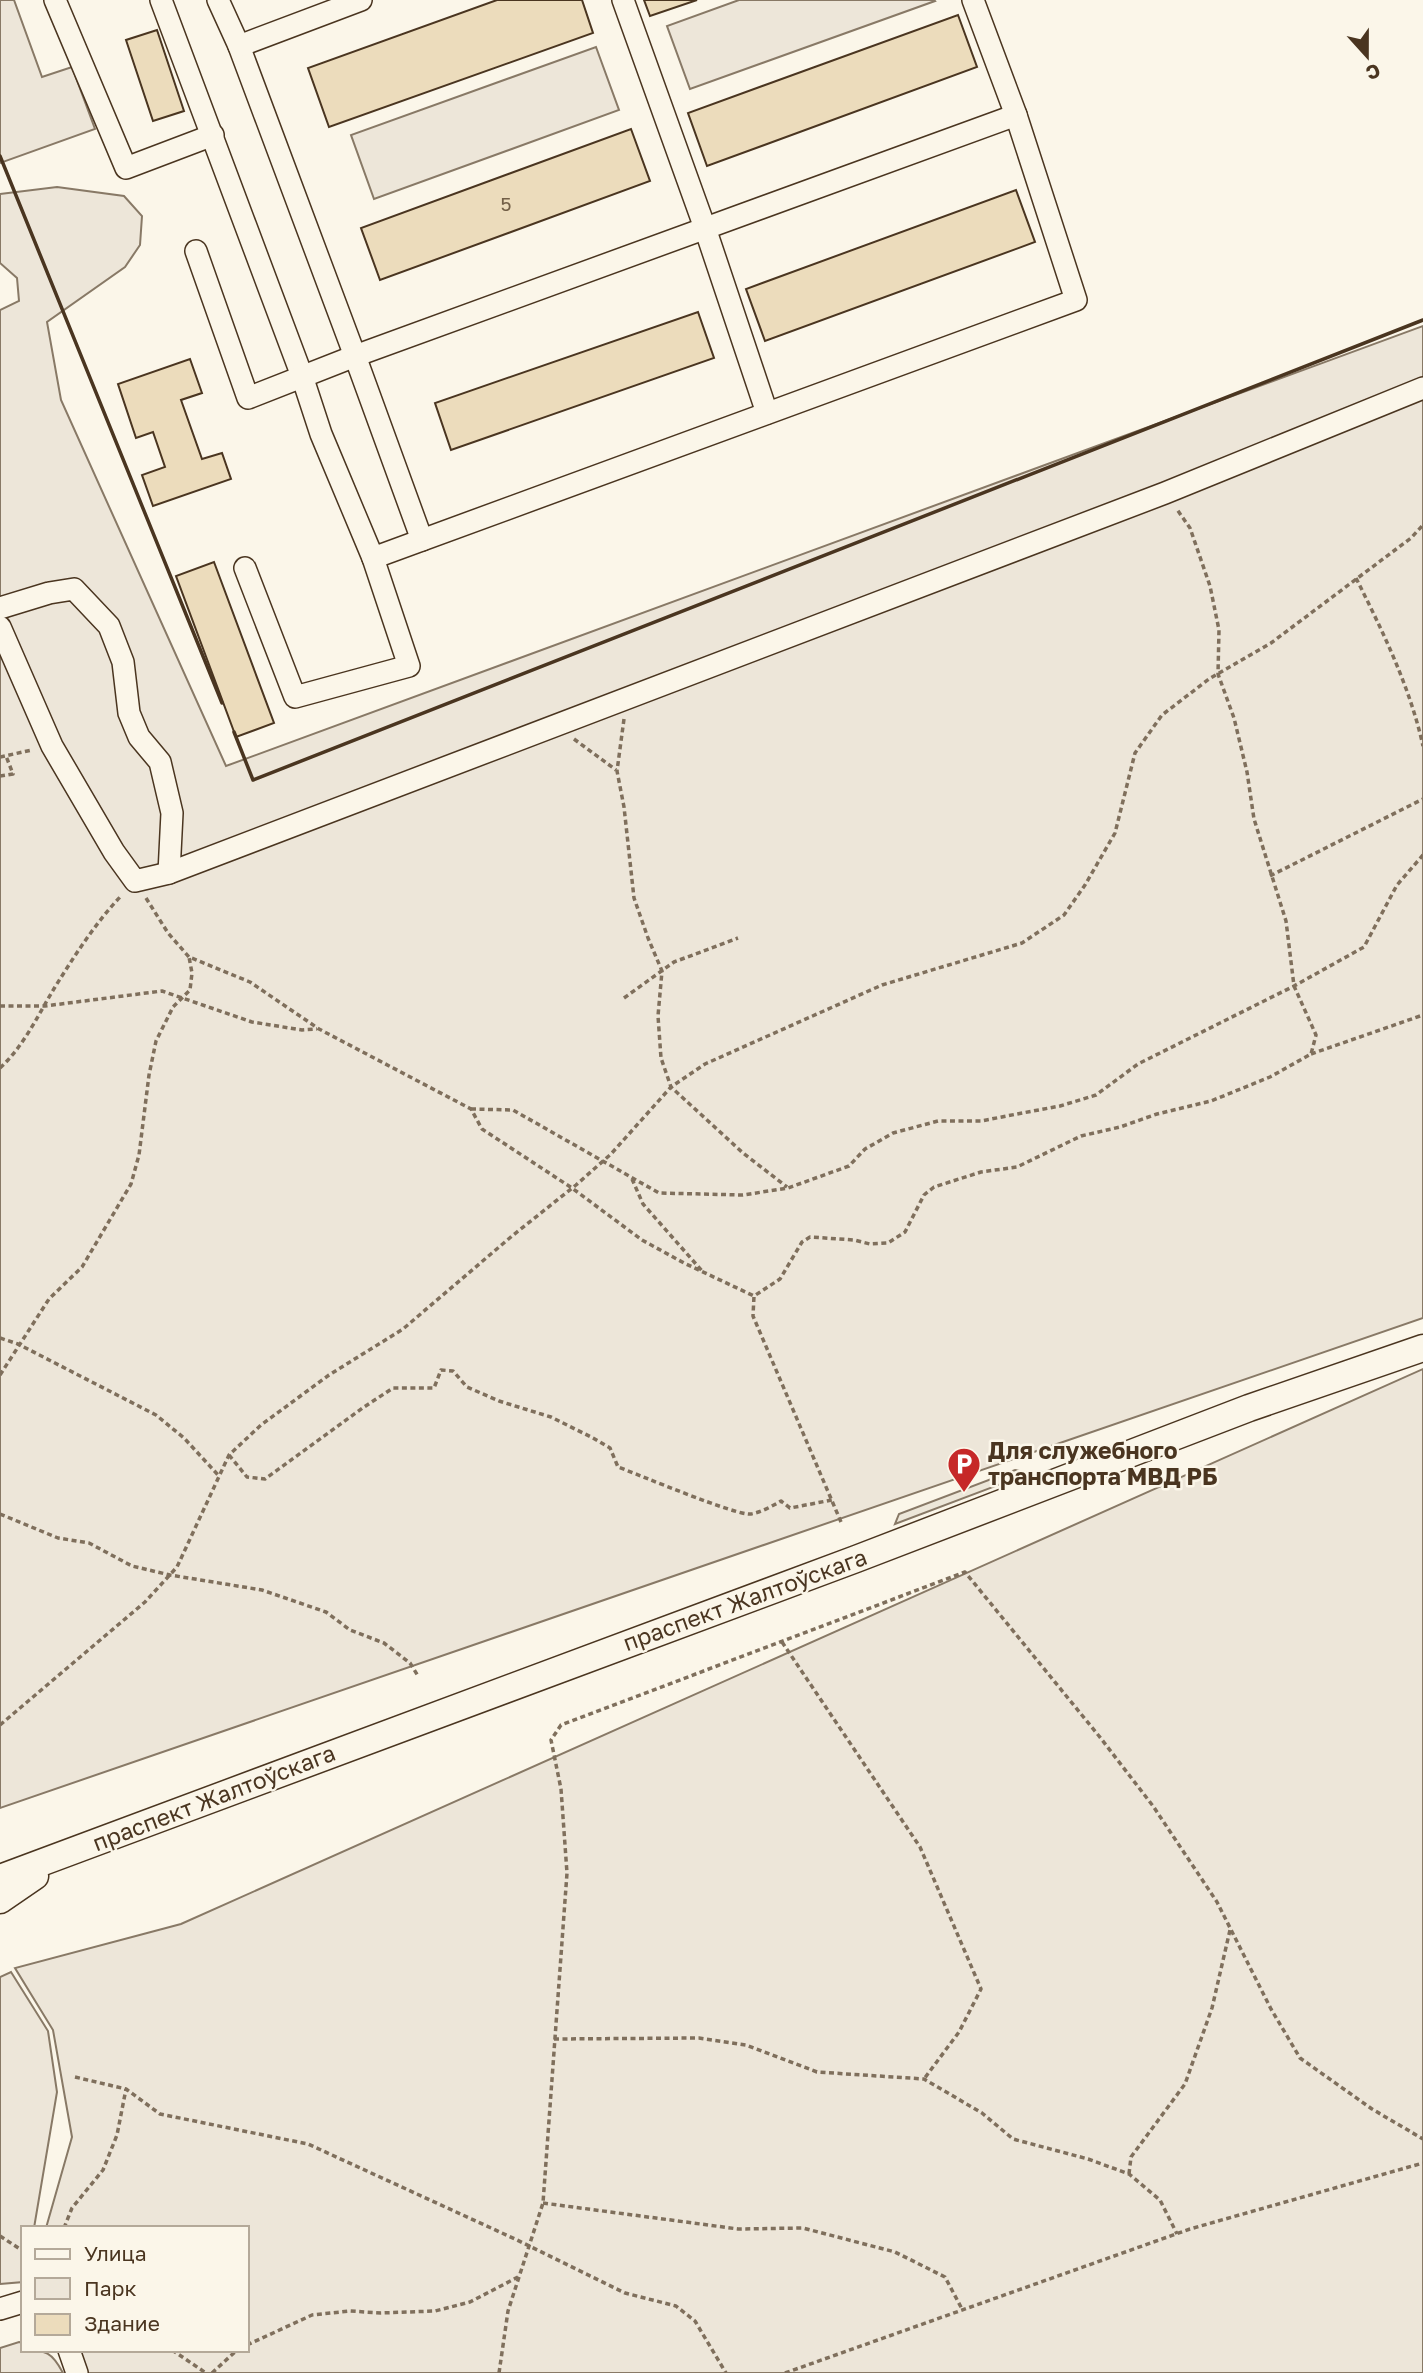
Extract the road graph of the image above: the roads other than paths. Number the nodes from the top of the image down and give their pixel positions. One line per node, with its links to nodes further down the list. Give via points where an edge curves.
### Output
1 (55, 0): 9 (lane, via 126,168)
2 (162, 0): 9 (lane)
3 (218, 0): 7 (lane)
4 (361, 0): 7 (lane)
5 (623, 0): 10 (lane)
6 (973, 0): 8 (lane)
7 (239, 46): 12 (lane)
8 (1016, 115): 10 (lane); 15 (lane, via 1076,300)
9 (213, 135): 13 (lane)
10 (705, 228): 12 (lane); 15 (lane)
11 (196, 251): 13 (lane, via 248,398)
12 (355, 356): 13 (lane); 16 (lane)
13 (302, 376): 17 (lane)
14 (1423, 387): 21 (lane, via 1166,493)
15 (767, 413): 16 (lane)
16 (422, 540): 17 (lane)
17 (373, 558): 18 (lane, via 409,666 295,697)
18 (245, 568)
19 (0, 608): 21 (lane, via 74,589 109,626 123,662 129,713 139,737 160,762 172,813)
20 (0, 627): 21 (lane, via 52,746 114,852 135,881)
21 (169, 873)
22 (1423, 1348): 23 (main road, праспект Жалтоўскага, via 1237,1413)
23 (68, 1853): 24 (main road, праспект Жалтоўскага); 25 (main road, праспект Жалтоўскага)
24 (0, 1878)
25 (0, 1900)
26 (21, 2303): 27 (lane)
27 (0, 2309)
28 (70, 2352): 29 (lane)
29 (77, 2373)

